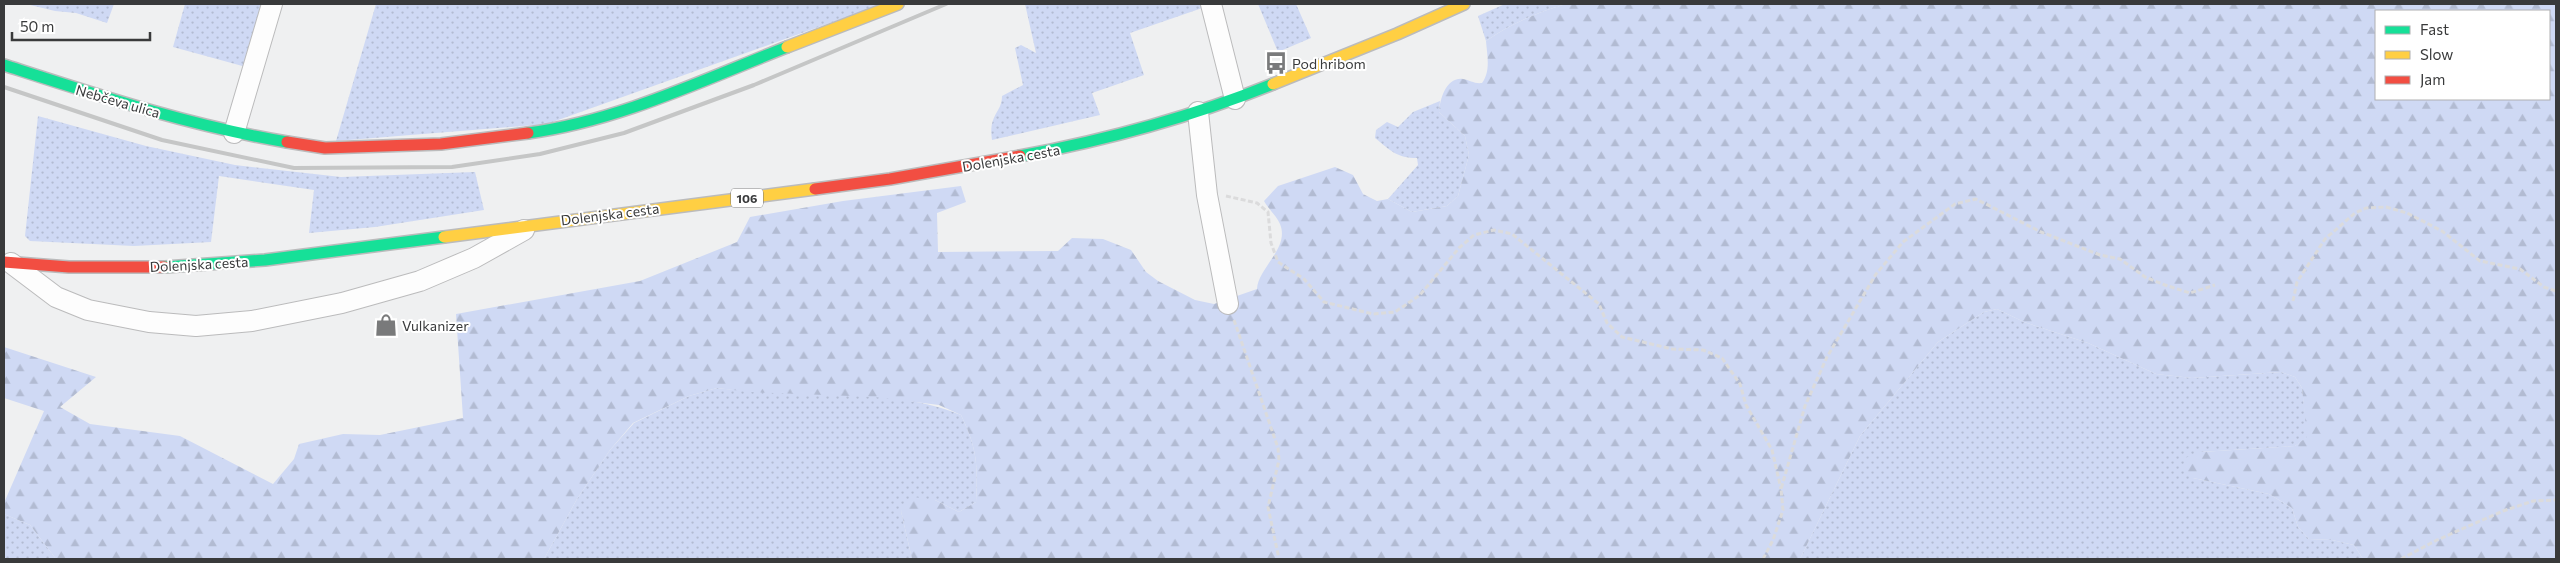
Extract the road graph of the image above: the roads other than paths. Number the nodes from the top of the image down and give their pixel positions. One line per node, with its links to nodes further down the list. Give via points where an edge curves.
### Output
1 (272, 4): 8 (street)
2 (898, 4): 8 (main road, Nebčeva ulica, via 618,113 556,129 441,144 325,148)
3 (1211, 4): 6 (street)
4 (1464, 4): 6 (main road, Dolenjska cesta / 106)
5 (4, 65): 8 (main road, Nebčeva ulica, via 128,105)
6 (1235, 99): 7 (main road, Dolenjska cesta / 106)
7 (1198, 112): 9 (main road, Dolenjska cesta / 106, via 1084,144 1004,160 890,179); 11 (street, via 1207,195)
8 (234, 133)
9 (535, 224): 10 (main road, Dolenjska cesta / 106, via 265,260 106,267); 10 (street, Dolenjska cesta, via 474,258 420,281 333,305 252,321 196,326 149,322 88,310 56,297)
10 (7, 262)
11 (1228, 304)

